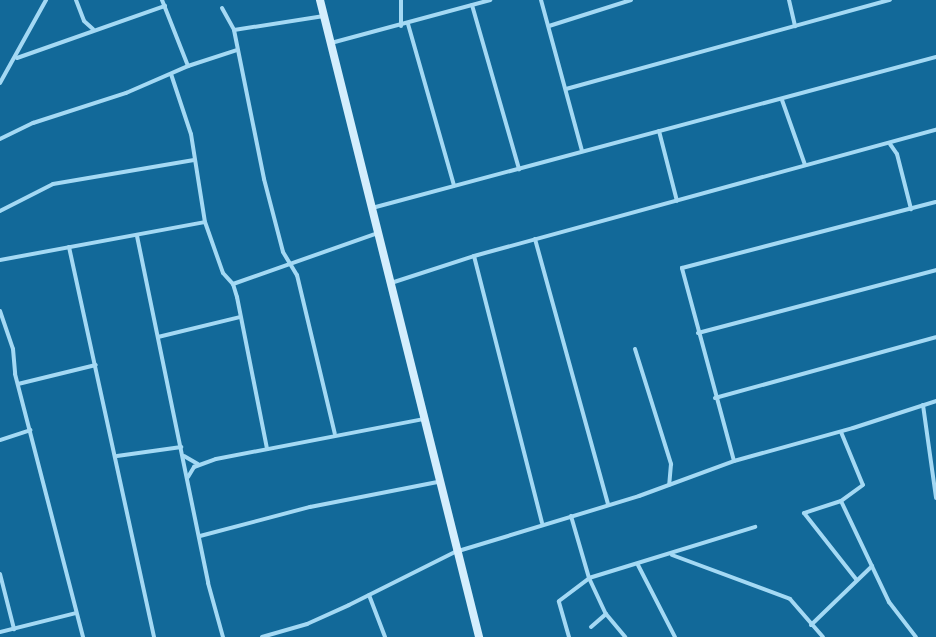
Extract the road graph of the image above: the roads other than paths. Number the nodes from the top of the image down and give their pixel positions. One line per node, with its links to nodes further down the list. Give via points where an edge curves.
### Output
1 (46, 0): 24 (street)
2 (76, 0): 19 (street, via 87,27)
3 (162, 0): 12 (street)
4 (320, 0): 14 (street)
5 (401, 0): 16 (street)
6 (490, 0): 11 (street)
7 (541, 0): 17 (street)
8 (631, 0): 17 (street)
9 (789, 0): 18 (street)
10 (890, 0): 18 (street)
11 (472, 5): 15 (street); 37 (street)
12 (165, 6): 19 (street); 25 (street)
13 (222, 8): 20 (street)
14 (324, 16): 20 (street); 21 (street)
15 (408, 24): 16 (street); 38 (street)
16 (401, 26): 21 (street)
17 (549, 26): 28 (street)
18 (795, 26): 28 (street)
19 (95, 30): 24 (street)
20 (234, 30): 22 (street)
21 (331, 43): 41 (street)
22 (237, 50): 25 (street); 51 (street, via 278,233 286,260)
23 (936, 57): 29 (street)
24 (16, 58): 27 (street)
25 (188, 66): 26 (street)
26 (171, 74): 32 (street, via 126,93 33,123); 35 (street, via 187,121)
27 (0, 83)
28 (566, 88): 34 (street)
29 (782, 100): 31 (street); 36 (street)
30 (936, 130): 33 (street)
31 (659, 131): 34 (street); 39 (street)
32 (0, 138)
33 (890, 144): 36 (street); 42 (street, via 897,154)
34 (582, 151): 37 (street)
35 (194, 160): 43 (street, via 53,184); 44 (street)
36 (805, 165): 39 (street)
37 (519, 169): 38 (street)
38 (454, 186): 41 (street)
39 (677, 201): 47 (street)
40 (936, 202): 42 (street)
41 (372, 208): 45 (street)
42 (911, 208): 57 (street, via 682,268)
43 (0, 210)
44 (206, 222): 46 (street); 54 (street, via 223,273)
45 (378, 233): 51 (street); 53 (street)
46 (137, 236): 48 (street); 58 (street)
47 (535, 239): 49 (street); 82 (street)
48 (69, 247): 50 (street); 61 (street)
49 (474, 256): 53 (street); 84 (street)
50 (0, 260)
51 (292, 264): 54 (street); 69 (street)
52 (936, 270): 57 (street)
53 (390, 283): 66 (street)
54 (233, 284): 56 (street)
55 (0, 311): 62 (street, via 13,349)
56 (240, 317): 58 (street); 72 (street)
57 (698, 334): 63 (street)
58 (158, 337): 71 (street)
59 (936, 337): 63 (street)
60 (634, 349): 79 (street, via 671,464)
61 (96, 365): 62 (street); 73 (street)
62 (18, 384): 67 (street)
63 (715, 398): 75 (street)
64 (936, 401): 65 (street)
65 (923, 405): 68 (street); 80 (street)
66 (423, 419): 69 (street); 78 (street)
67 (30, 430): 70 (street); 95 (street)
68 (841, 432): 75 (street); 81 (street, via 863,485)
69 (335, 434): 72 (street)
70 (0, 440)
71 (181, 447): 73 (street); 74 (street)
72 (267, 449): 76 (street)
73 (117, 456): 102 (street)
74 (183, 456): 76 (street); 77 (street)
75 (734, 461): 79 (street)
76 (199, 464): 77 (street)
77 (188, 478): 86 (street)
78 (438, 482): 86 (street, via 310,507); 87 (street)
79 (669, 485): 82 (street)
80 (936, 498)
81 (841, 501): 90 (street); 93 (street, via 804,513 829,549)
82 (608, 504): 83 (street)
83 (571, 516): 84 (street); 92 (street)
84 (542, 522): 87 (street)
85 (755, 527): 88 (street)
86 (200, 536): 103 (street)
87 (455, 552): 94 (street); 106 (street)
88 (672, 554): 89 (street); 97 (street, via 790,599)
89 (638, 566): 92 (street); 109 (street)
90 (872, 566): 93 (street); 111 (street, via 896,612)
91 (0, 574): 99 (street)
92 (589, 578): 96 (street); 107 (street, via 559,601)
93 (856, 579): 97 (street)
94 (369, 595): 104 (street, via 307,624); 105 (street)
95 (76, 613): 99 (street); 101 (street)
96 (606, 614): 98 (street); 108 (street)
97 (812, 625): 110 (street)
98 (592, 627)
99 (14, 629): 100 (street)
100 (0, 632)
101 (83, 637)
102 (154, 637)
103 (223, 637)
104 (262, 637)
105 (385, 637)
106 (479, 637)
107 (568, 637)
108 (624, 637)
109 (675, 637)
110 (823, 637)
111 (916, 637)

